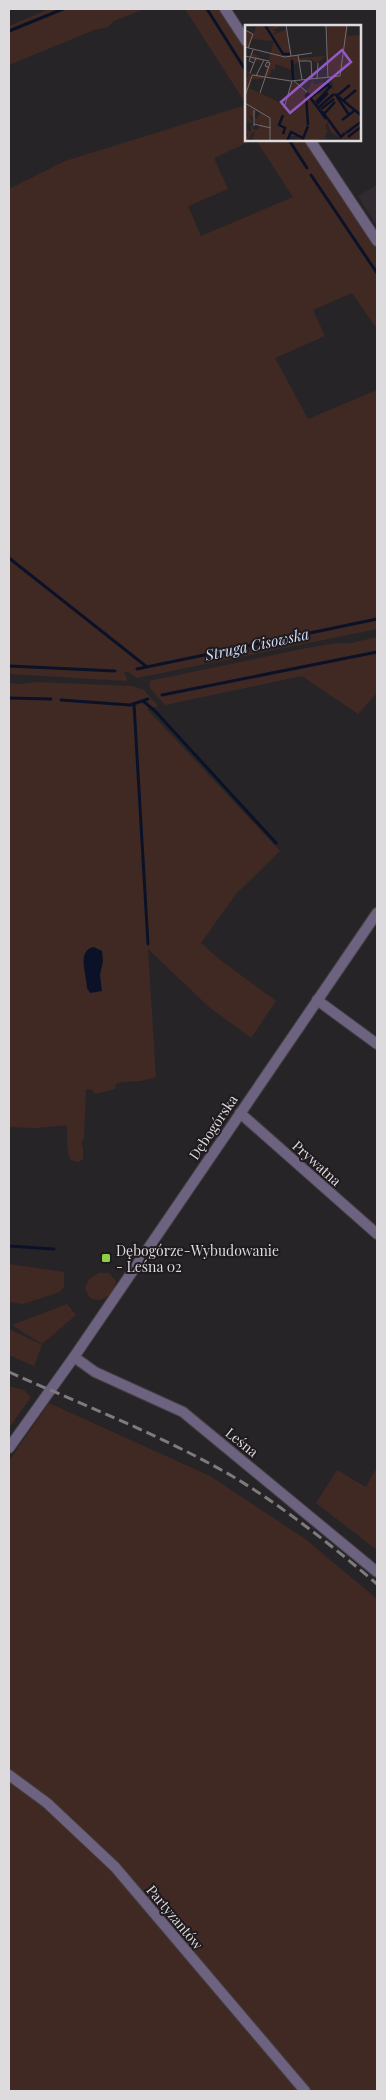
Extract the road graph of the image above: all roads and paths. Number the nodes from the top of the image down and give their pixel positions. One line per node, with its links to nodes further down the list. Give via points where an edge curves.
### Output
1 (225, 9): 2 (street)
2 (245, 40)
3 (311, 141): 4 (street)
4 (377, 241)
5 (377, 913): 6 (street, Dębogórska)
6 (317, 1000): 7 (street); 8 (street, Dębogórska)
7 (377, 1044)
8 (240, 1113): 9 (street, Prywatna); 10 (street, Dębogórska)
9 (377, 1234)
10 (74, 1357): 11 (street); 12 (street, Leśna, via 95,1372 183,1412)
11 (9, 1448)
12 (377, 1572)
13 (9, 1775): 14 (street, Partyzantów, via 47,1803 115,1867)
14 (305, 2091)

